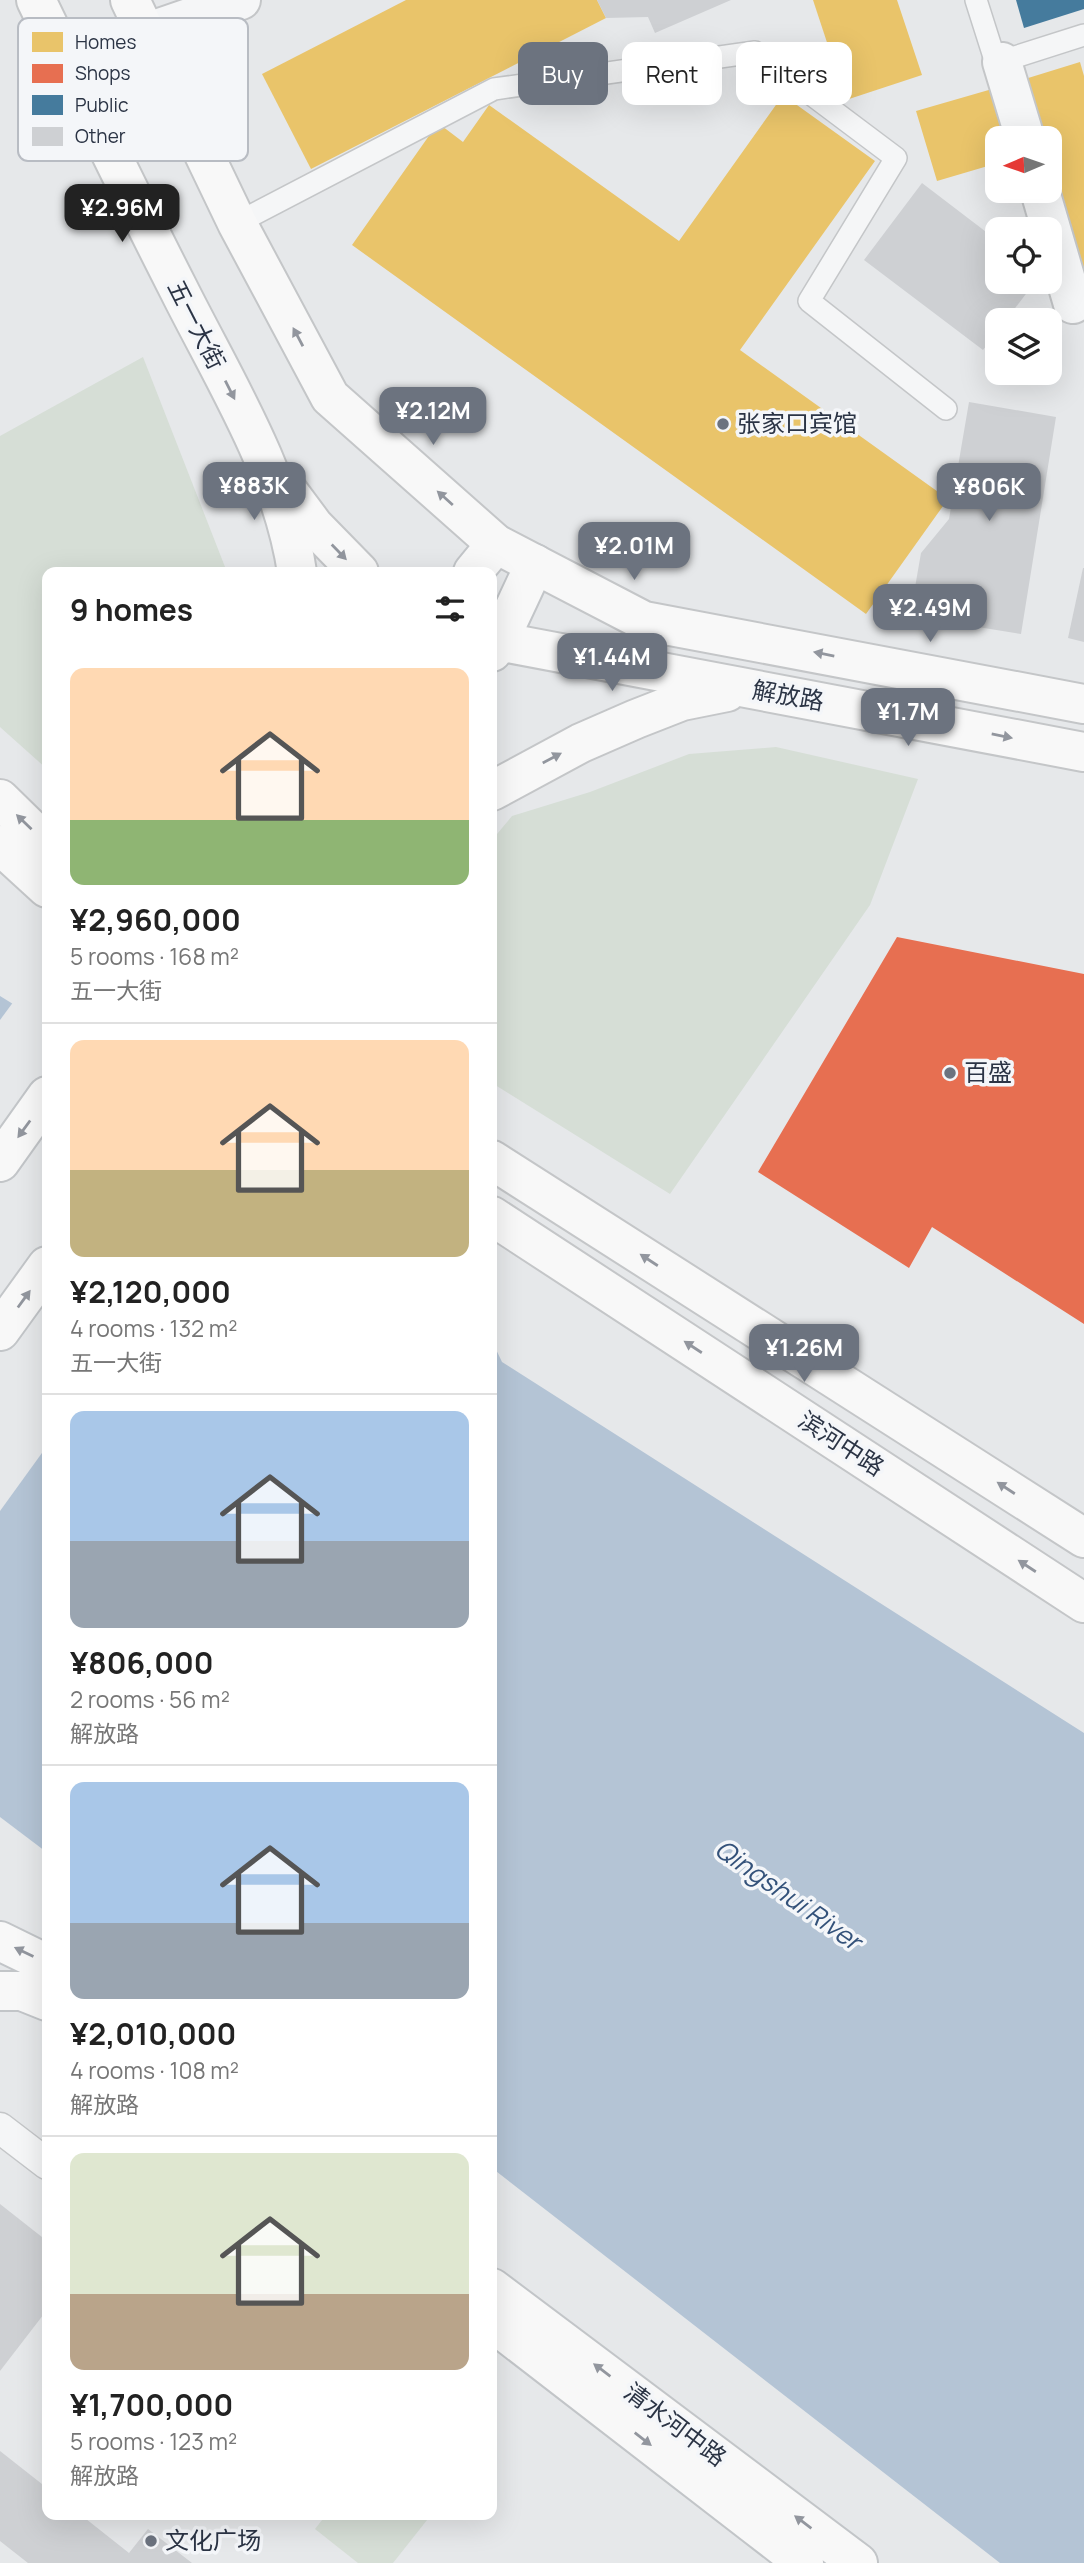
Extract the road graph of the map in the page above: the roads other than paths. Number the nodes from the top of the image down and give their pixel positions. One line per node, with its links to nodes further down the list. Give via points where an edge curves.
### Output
1 (36, 0): 5 (main road, 五一大街, one-way to 5)
2 (241, 0): 4 (street)
3 (976, 0): 7 (lane, via 996,63)
4 (138, 17)
5 (45, 18)
6 (1084, 36): 7 (lane)
7 (1002, 62): 8 (street)
8 (1021, 126)
9 (114, 161): 15 (main road, 五一大街, one-way to 15)
10 (207, 161): 12 (main road)
11 (1044, 203): 13 (street)
12 (237, 223): 14 (lane, via 494,89 755,52 896,158 809,301); 16 (main road, 解放路, one-way to 12, via 330,397)
13 (1073, 304)
14 (946, 409)
15 (265, 460): 18 (main road); 19 (main road, one-way to 19, via 314,526)
16 (484, 558): 17 (main road, 解放路)
17 (535, 564): 20 (main road); 23 (main road, 解放路, one-way to 17, via 644,621)
18 (296, 567)
19 (354, 567)
20 (497, 638)
21 (497, 645): 22 (main road, 解放路)
22 (743, 688): 24 (main road, 解放路, one-way to 24); 25 (main road, one-way to 22, via 636,719 682,701)
23 (1084, 704)
24 (1084, 752)
25 (497, 788)
26 (0, 799): 27 (main road, one-way to 26)
27 (42, 840)
28 (0, 845): 29 (main road)
29 (42, 883)
30 (42, 1103): 31 (main road, one-way to 31)
31 (0, 1162)
32 (497, 1163): 36 (main road, one-way to 32)
33 (497, 1219): 37 (main road, 滨河中路, one-way to 33)
34 (42, 1273): 35 (main road, one-way to 34)
35 (0, 1331)
36 (1084, 1538)
37 (1084, 1603)
38 (0, 1941): 39 (main road, one-way to 38)
39 (42, 1962)
40 (0, 1991): 41 (main road, via 22,1991)
41 (42, 1999)
42 (0, 2128): 43 (street)
43 (42, 2160)
44 (497, 2291): 47 (main road, 清水河中路, one-way to 44)
45 (497, 2326): 46 (main road, 清水河中路, one-way to 46)
46 (804, 2563)
47 (858, 2563)

